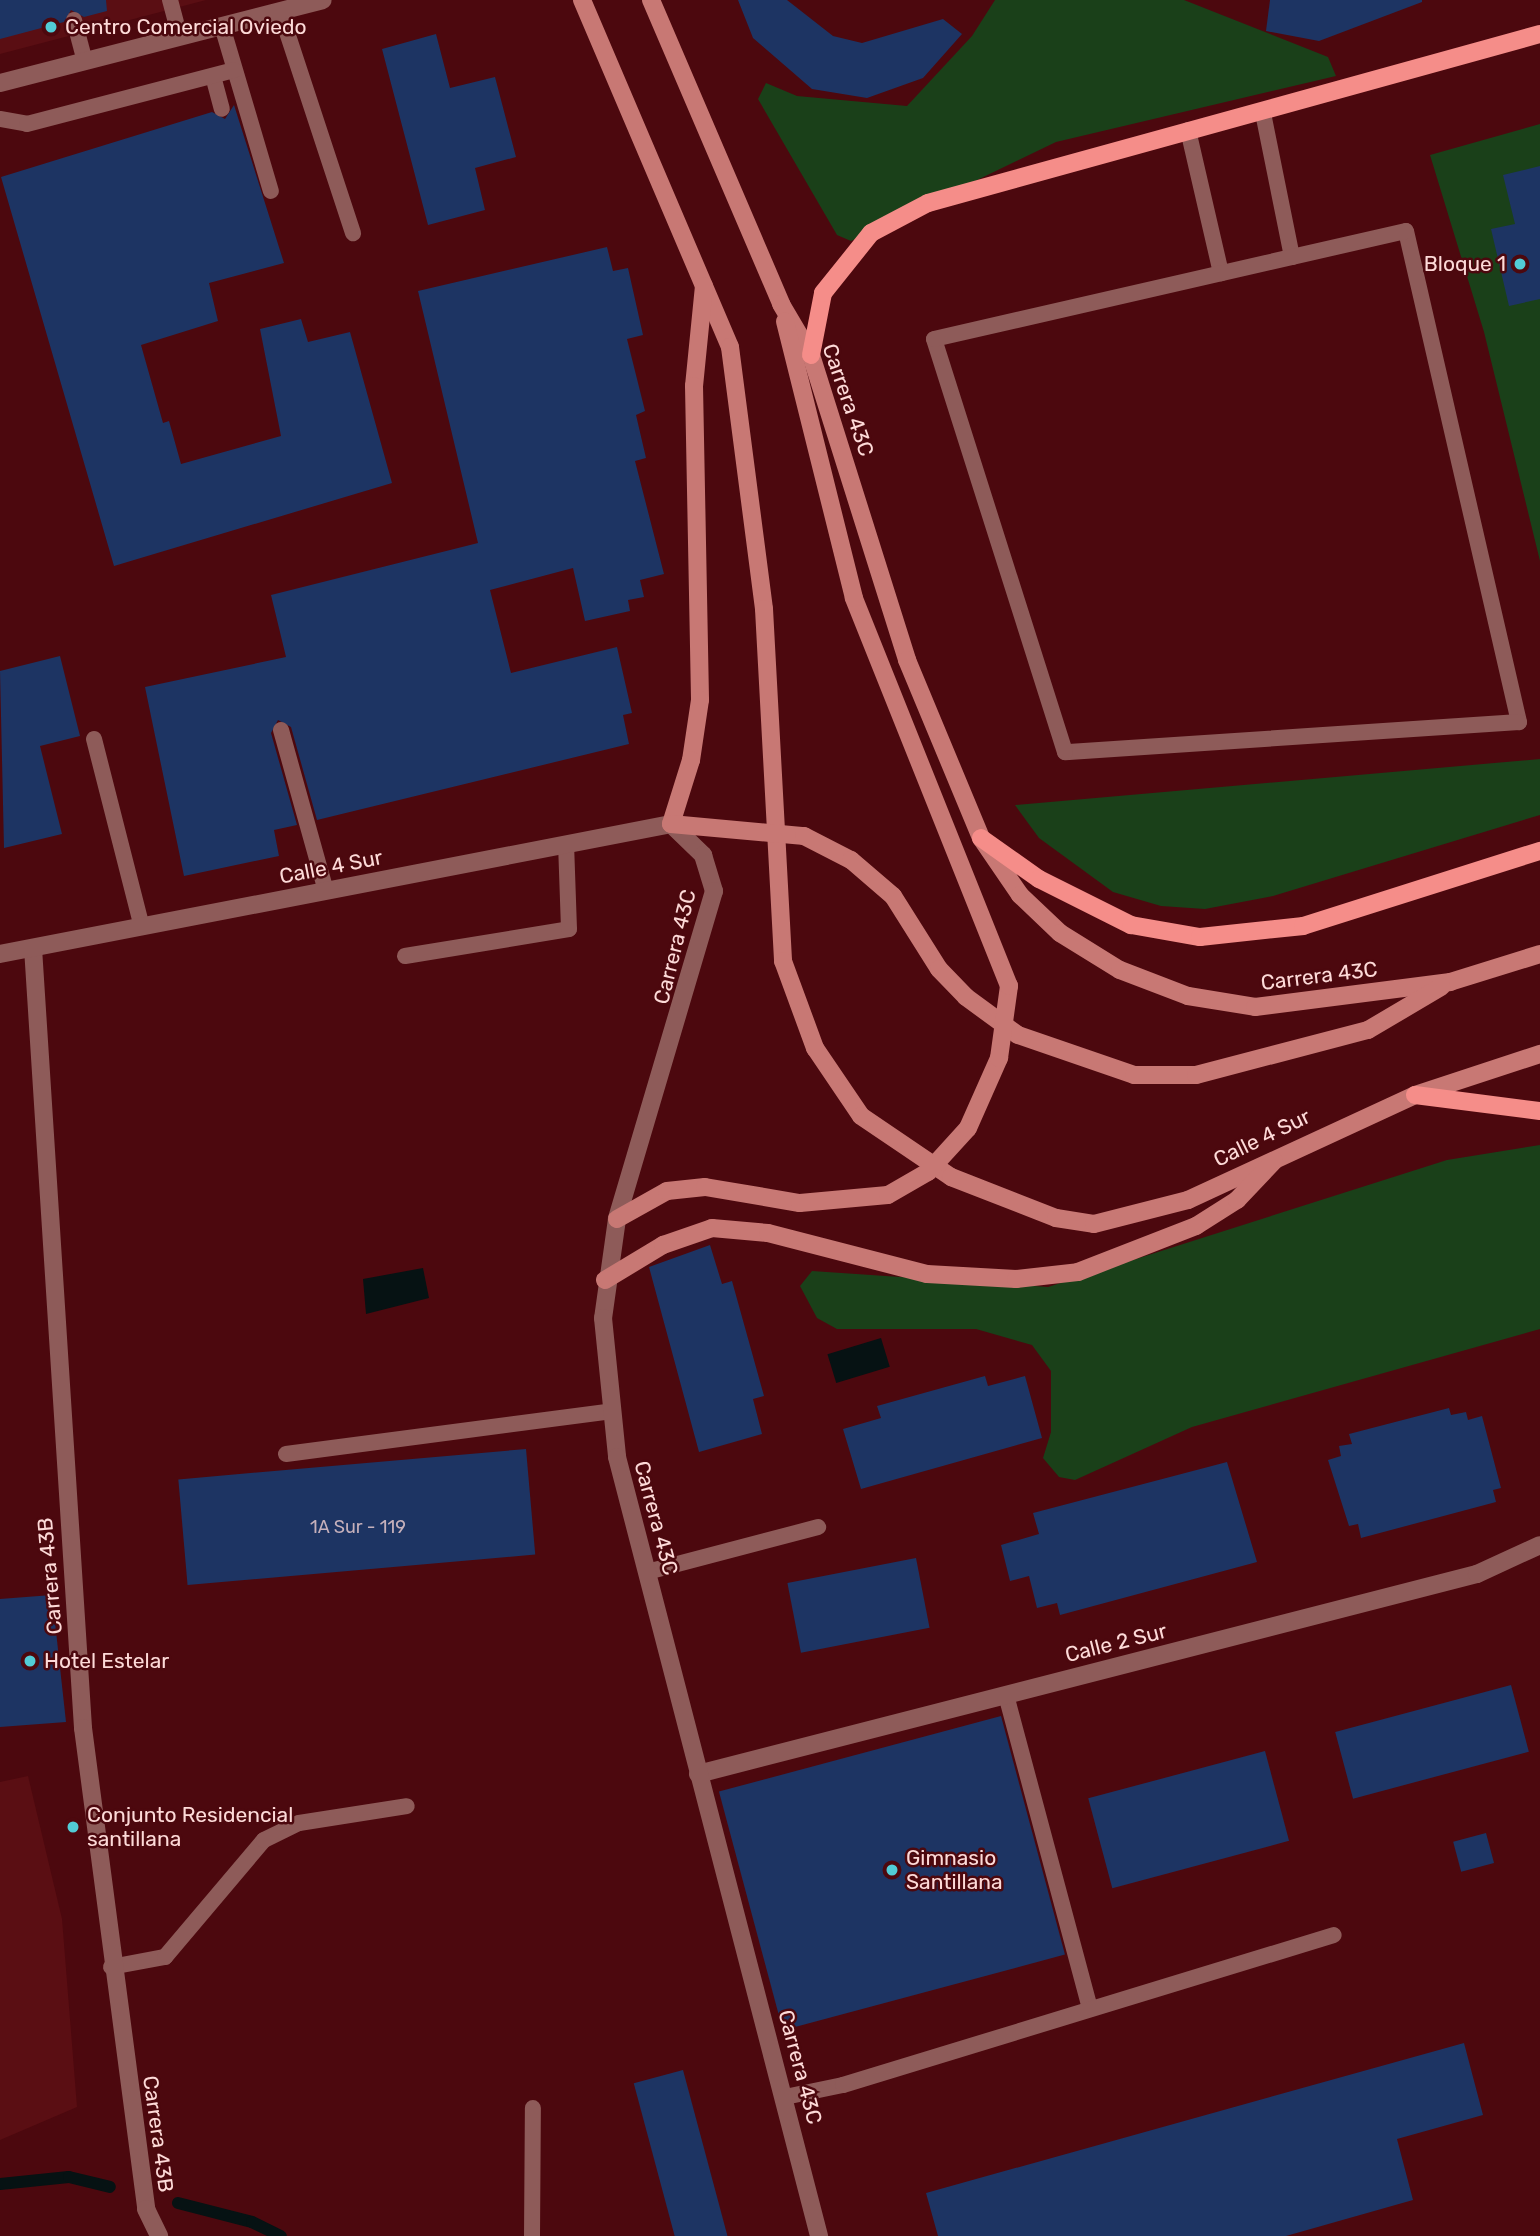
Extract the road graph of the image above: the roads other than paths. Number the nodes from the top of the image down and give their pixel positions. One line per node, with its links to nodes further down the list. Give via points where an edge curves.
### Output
1 (170, 0): 9 (lane)
2 (323, 0): 5 (street)
3 (582, 0): 22 (main road)
4 (651, 0): 23 (main road, Carrera 43C)
5 (280, 11): 7 (street); 19 (lane)
6 (74, 20): 10 (lane)
7 (222, 26): 9 (street); 11 (lane)
8 (1540, 34): 15 (main road)
9 (180, 37): 10 (street)
10 (85, 62): 13 (street)
11 (234, 70): 12 (lane); 18 (lane)
12 (213, 76): 14 (lane); 16 (lane, via 27,124)
13 (0, 83)
14 (222, 109)
15 (1263, 113): 17 (main road); 20 (lane)
16 (0, 119)
17 (1188, 130): 21 (lane); 24 (main road, via 928,203 871,233 823,293)
18 (271, 191)
19 (353, 233)
20 (1292, 257): 21 (lane); 21 (lane, via 1406,231 1519,722 1065,752 934,339)
21 (1221, 273)
22 (705, 281): 27 (main road, via 694,386 700,700 691,760); 41 (main road, Calle 4 Sur, via 732,361 764,609 775,894 783,961 800,1018 831,1079 861,1116 951,1177 1081,1222 1139,1217 1188,1200)
23 (781, 304): 24 (main road, Carrera 43C); 42 (main road, via 854,598 995,940 1009,986 991,1089 968,1128 928,1172 888,1195 800,1203 705,1187 667,1191)
24 (811, 355): 28 (main road, Carrera 43C, via 907,660)
25 (281, 730): 31 (lane)
26 (94, 739): 32 (lane)
27 (671, 824): 29 (street, Calle 4 Sur); 37 (main road, via 804,836 851,860 893,896 939,969 1018,1035 1135,1075 1196,1074 1368,1030); 42 (street, Carrera 43C, via 704,855 714,891)
28 (981, 838): 30 (main road, via 1039,880 1131,925 1200,937 1303,926); 37 (main road, Carrera 43C, via 1020,895 1060,933 1120,970 1188,996 1255,1007)
29 (566, 844): 31 (street, Calle 4 Sur); 36 (lane, via 569,929)
30 (1540, 851)
31 (326, 891): 32 (street, Calle 4 Sur)
32 (142, 927): 33 (street, Calle 4 Sur)
33 (33, 948): 34 (street, Calle 4 Sur); 53 (street, Carrera 43B, via 57,1412 83,1728)
34 (0, 954)
35 (1540, 954): 37 (main road)
36 (404, 956)
37 (1450, 982)
38 (1540, 1054): 39 (main road, Calle 4 Sur)
39 (1415, 1095): 40 (main road); 41 (main road, Calle 4 Sur)
40 (1540, 1111)
41 (1286, 1149): 43 (main road, via 1237,1200 1196,1226 1078,1272 1016,1279 927,1274 768,1233 712,1228 663,1245)
42 (617, 1219): 43 (street, Carrera 43C)
43 (605, 1280): 44 (street, Carrera 43C)
44 (612, 1411): 45 (lane); 48 (street, Carrera 43C, via 617,1457)
45 (285, 1454)
46 (818, 1527): 48 (lane)
47 (1540, 1545): 49 (street, Calle 2 Sur, via 1477,1574)
48 (647, 1572): 50 (street, Carrera 43C)
49 (1006, 1695): 50 (street, Calle 2 Sur); 54 (lane)
50 (698, 1774): 55 (street, Carrera 43C)
51 (407, 1806): 53 (lane, via 299,1823 264,1840 165,1956)
52 (1334, 1935): 54 (lane)
53 (111, 1967): 57 (street, Carrera 43B, via 146,2208)
54 (1090, 2010): 55 (lane, via 843,2085)
55 (785, 2097): 59 (street, Carrera 43C)
56 (533, 2108): 58 (lane)
57 (159, 2236)
58 (532, 2236)
59 (819, 2236)

